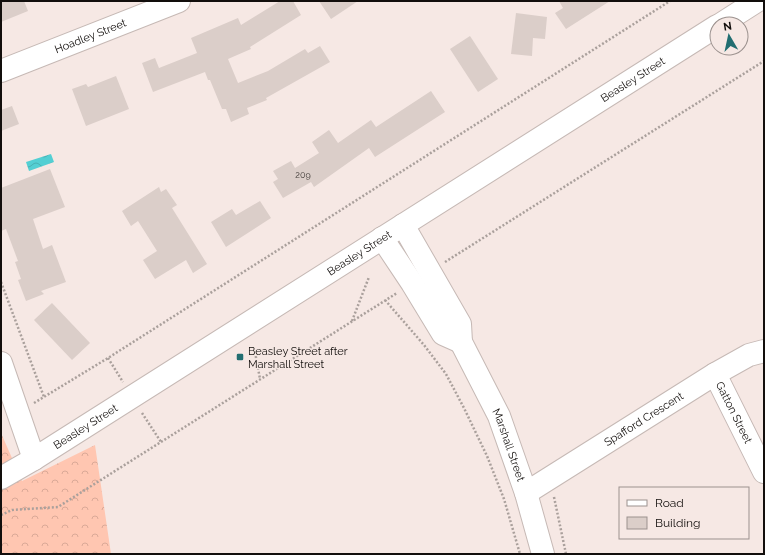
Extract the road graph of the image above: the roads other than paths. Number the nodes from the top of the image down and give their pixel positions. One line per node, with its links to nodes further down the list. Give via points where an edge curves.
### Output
1 (757, 1): 3 (street)
2 (171, 2): 5 (street, Hoadley Street)
3 (734, 16)
4 (709, 31): 6 (street, Beasley Street)
5 (1, 71)
6 (403, 225): 7 (street, Beasley Street); 8 (street, Marshall Street)
7 (382, 238): 8 (street, Marshall Street); 12 (street, Beasley Street)
8 (421, 278): 15 (street, Marshall Street, via 443,334 461,342 499,416)
9 (764, 351): 11 (street, Spafford Crescent, via 749,355)
10 (1, 364): 12 (street)
11 (715, 374): 13 (street, Gatton Street); 15 (street, Spafford Crescent)
12 (34, 459): 14 (street, Beasley Street)
13 (764, 472)
14 (1, 478)
15 (526, 493): 16 (street, Marshall Street)
16 (543, 554)

